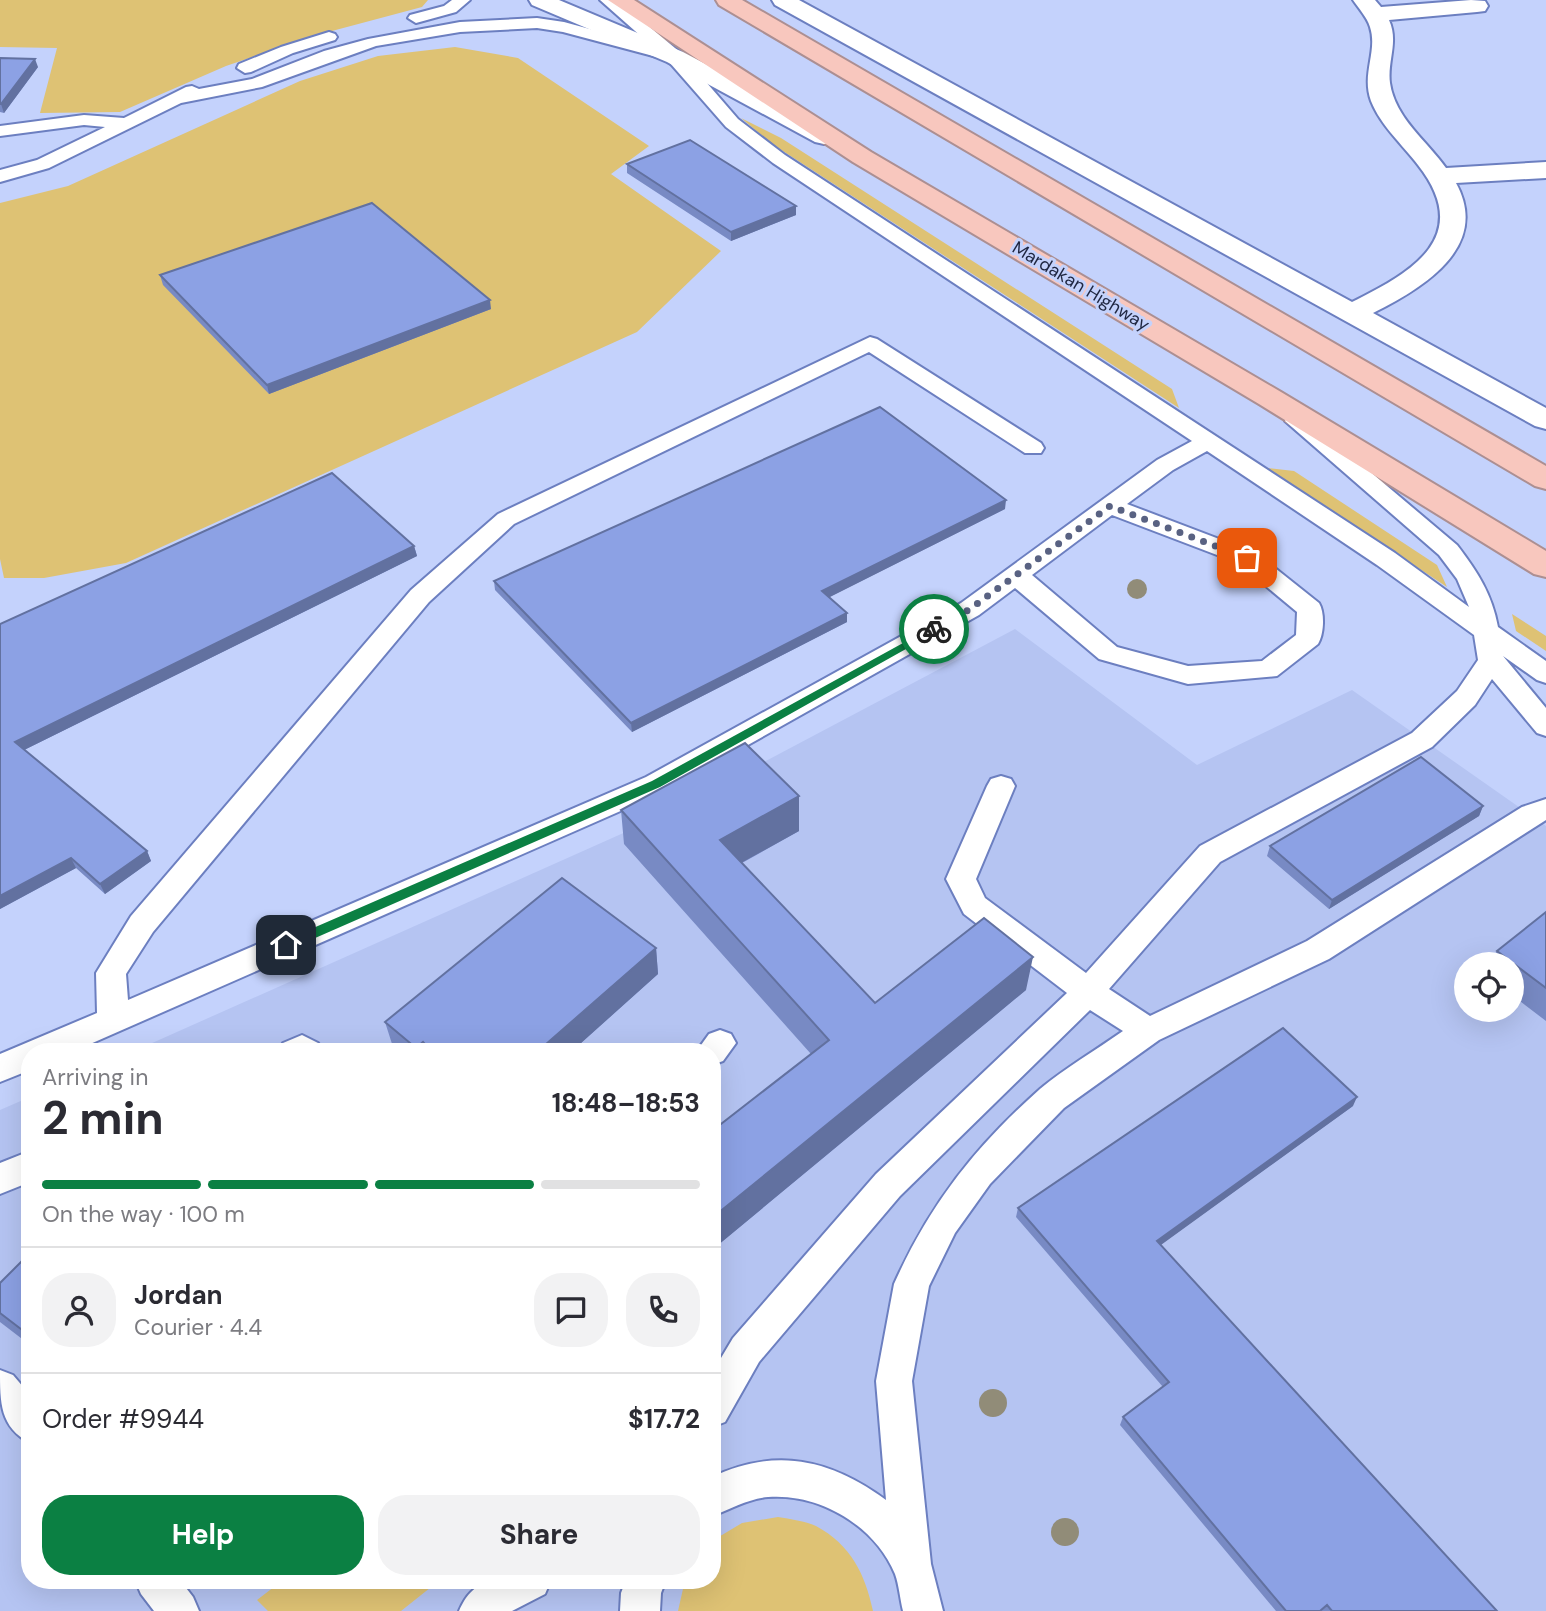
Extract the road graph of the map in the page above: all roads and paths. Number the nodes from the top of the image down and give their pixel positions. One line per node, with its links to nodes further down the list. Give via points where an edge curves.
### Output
1 (462, 0): 10 (lane, via 432,15 287,50)
2 (540, 0): 9 (street)
3 (608, 0): 9 (lane)
4 (619, 0): 13 (highway, Mardakan Highway)
5 (727, 0): 22 (highway)
6 (783, 0): 17 (street)
7 (1477, 6): 8 (street)
8 (1371, 7): 16 (street, via 1384,39 1378,83 1381,96 1388,112)
9 (675, 57): 10 (lane, via 564,27 505,23 414,33 330,55 256,83); 13 (street); 20 (lane, via 732,123 779,159)
10 (176, 99): 11 (lane)
11 (130, 123): 12 (lane, via 84,120); 15 (lane, via 43,164)
12 (0, 131)
13 (862, 157): 18 (highway, Mardakan Highway)
14 (1546, 170): 16 (street)
15 (0, 176)
16 (1439, 176): 17 (street, via 1455,214 1444,245 1400,289)
17 (1353, 313): 19 (street)
18 (1270, 398): 24 (highway, Mardakan Highway); 26 (lane, via 1448,550 1481,602)
19 (1546, 420)
20 (1208, 442): 23 (lane, via 1165,465); 26 (lane, via 1386,559)
21 (1033, 449): 33 (lane, via 870,343 506,519 420,596 142,924 111,973)
22 (1546, 479)
23 (1110, 506): 25 (lane); 25 (lane, via 1247,558 1310,609 1309,638 1268,670 1188,675 1108,653)
24 (1546, 566)
25 (1016, 575): 33 (lane, via 970,609 656,784)
26 (1489, 634): 27 (lane); 28 (lane)
27 (1491, 661): 29 (lane); 32 (lane, via 1466,698 1422,740 1210,855)
28 (1546, 674)
29 (1546, 726)
30 (1001, 786): 32 (lane, via 961,879 974,906)
31 (1546, 808): 34 (lane, via 1318,950)
32 (1088, 992): 34 (lane); 41 (lane, via 888,1185 746,1350)
33 (113, 1020): 35 (lane)
34 (1148, 1031): 44 (lane, via 1053,1098 978,1173 943,1222 912,1284 894,1381)
35 (60, 1043)
36 (21, 1060): 37 (lane)
37 (0, 1068)
38 (21, 1171): 39 (lane)
39 (0, 1179)
40 (0, 1388): 42 (lane)
41 (721, 1392)
42 (21, 1413)
43 (721, 1492): 44 (lane, via 767,1477 811,1480 850,1496 886,1525)
44 (911, 1564): 49 (lane)
45 (513, 1589): 47 (lane)
46 (643, 1589): 48 (lane)
47 (479, 1611)
48 (640, 1611)
49 (923, 1611)

